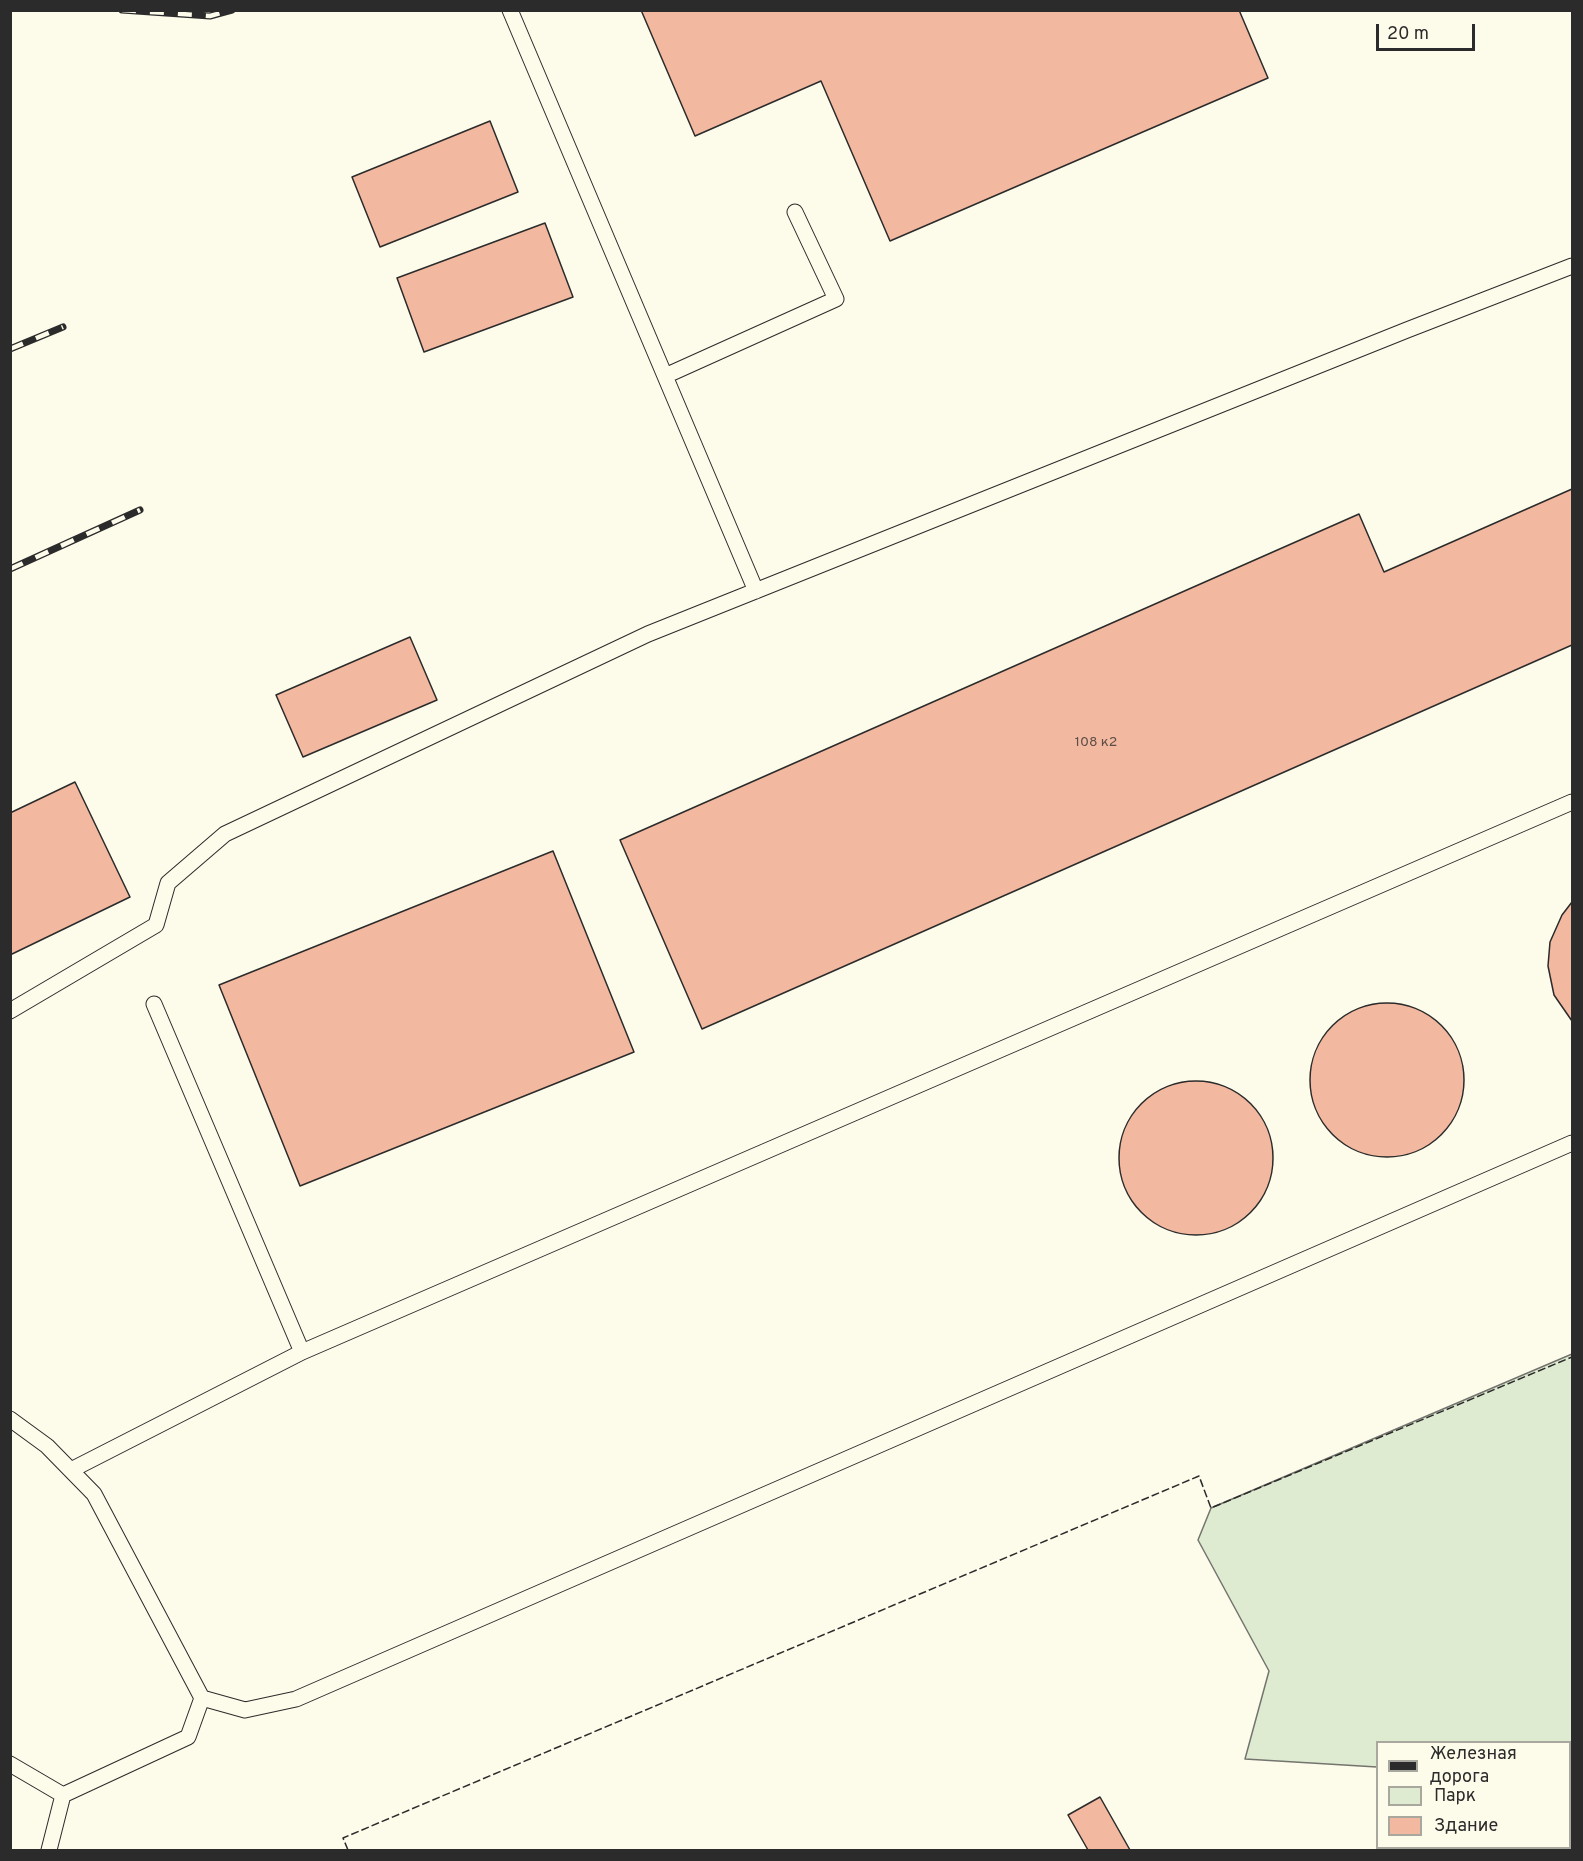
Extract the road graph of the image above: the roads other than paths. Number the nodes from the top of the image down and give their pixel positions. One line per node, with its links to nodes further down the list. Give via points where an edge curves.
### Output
1 (510, 10): 4 (lane)
2 (795, 212): 4 (lane, via 836,299)
3 (1572, 266): 5 (lane)
4 (665, 376): 5 (lane)
5 (756, 591): 8 (lane, via 648,634 225,834 168,883 156,925)
6 (1572, 802): 10 (lane)
7 (154, 1004): 10 (lane)
8 (10, 1011)
9 (1572, 1143): 13 (lane, via 296,1699 245,1710)
10 (302, 1352): 12 (lane)
11 (10, 1419): 12 (lane, via 47,1446)
12 (70, 1470): 13 (lane, via 94,1494)
13 (202, 1698): 15 (lane, via 188,1737)
14 (10, 1764): 15 (lane)
15 (63, 1795): 16 (lane)
16 (49, 1851)

